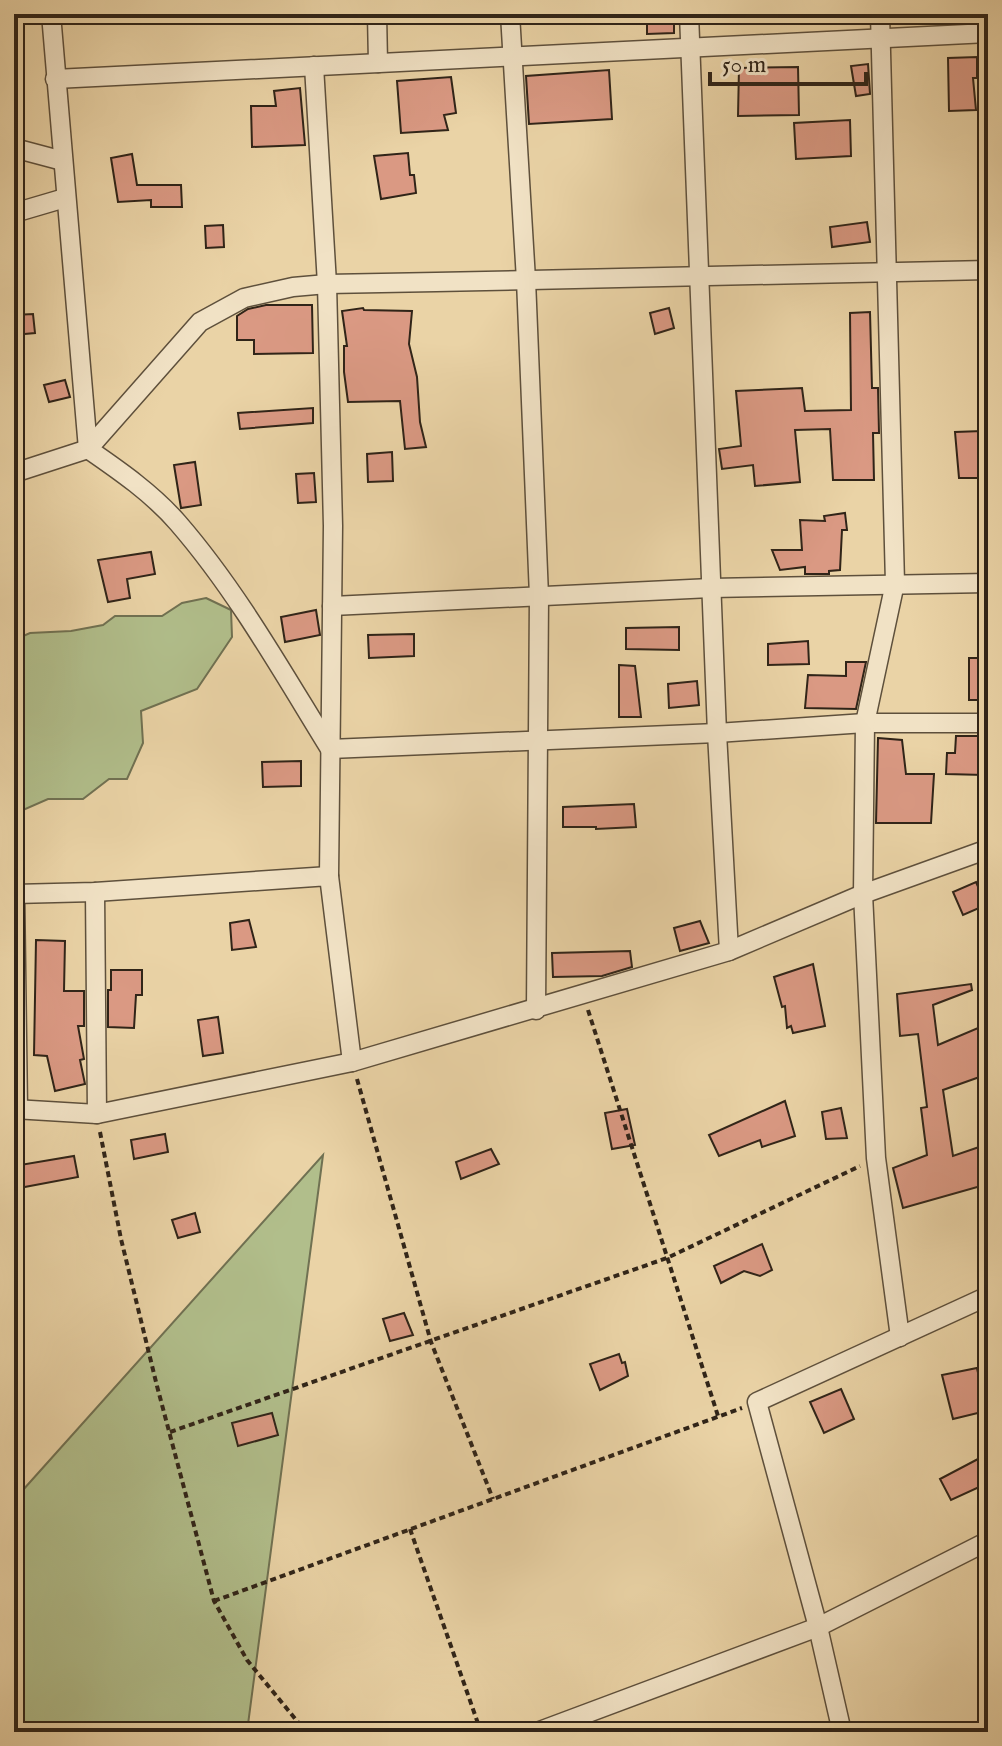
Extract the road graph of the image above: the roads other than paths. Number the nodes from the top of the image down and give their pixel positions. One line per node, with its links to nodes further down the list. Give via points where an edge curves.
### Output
1 (51, 14): 12 (street)
2 (377, 14): 10 (street)
3 (510, 14): 9 (street)
4 (689, 14): 8 (street)
5 (880, 14): 7 (street)
6 (988, 33): 7 (street)
7 (880, 38): 8 (street); 18 (street)
8 (690, 48): 9 (street); 19 (street)
9 (513, 56): 10 (street); 20 (street)
10 (378, 63): 11 (street)
11 (314, 66): 12 (street); 21 (street)
12 (55, 79): 14 (street)
13 (14, 148): 14 (street)
14 (63, 161): 15 (street)
15 (65, 198): 16 (street); 22 (street)
16 (14, 213)
17 (988, 270): 18 (street)
18 (887, 272): 19 (street); 24 (street)
19 (699, 276): 20 (street); 26 (street)
20 (526, 280): 21 (street); 27 (street)
21 (327, 284): 22 (street, via 244,298 200,322); 28 (street)
22 (88, 449): 23 (street); 33 (street, via 140,486 178,523 244,613)
23 (14, 473)
24 (895, 583): 25 (street); 26 (street); 29 (street)
25 (988, 583)
26 (711, 588): 27 (street); 31 (street)
27 (539, 596): 28 (street); 32 (street)
28 (332, 606): 33 (street)
29 (865, 723): 30 (street); 31 (street); 38 (street)
30 (988, 723)
31 (717, 733): 32 (street); 39 (street)
32 (536, 740): 33 (street); 40 (street)
33 (330, 749): 35 (street)
34 (988, 849): 38 (street)
35 (329, 876): 36 (street); 41 (street)
36 (95, 892): 37 (street); 43 (street)
37 (14, 894): 42 (street)
38 (863, 894): 39 (street); 45 (street, via 876,1158)
39 (729, 951): 40 (street)
40 (536, 1010): 41 (street)
41 (352, 1062): 43 (street)
42 (16, 1109): 43 (street)
43 (97, 1114)
44 (988, 1296): 45 (street)
45 (900, 1337): 47 (street, via 757,1402)
46 (988, 1541): 47 (street)
47 (818, 1627): 48 (street); 49 (street)
48 (537, 1732)
49 (842, 1732)

